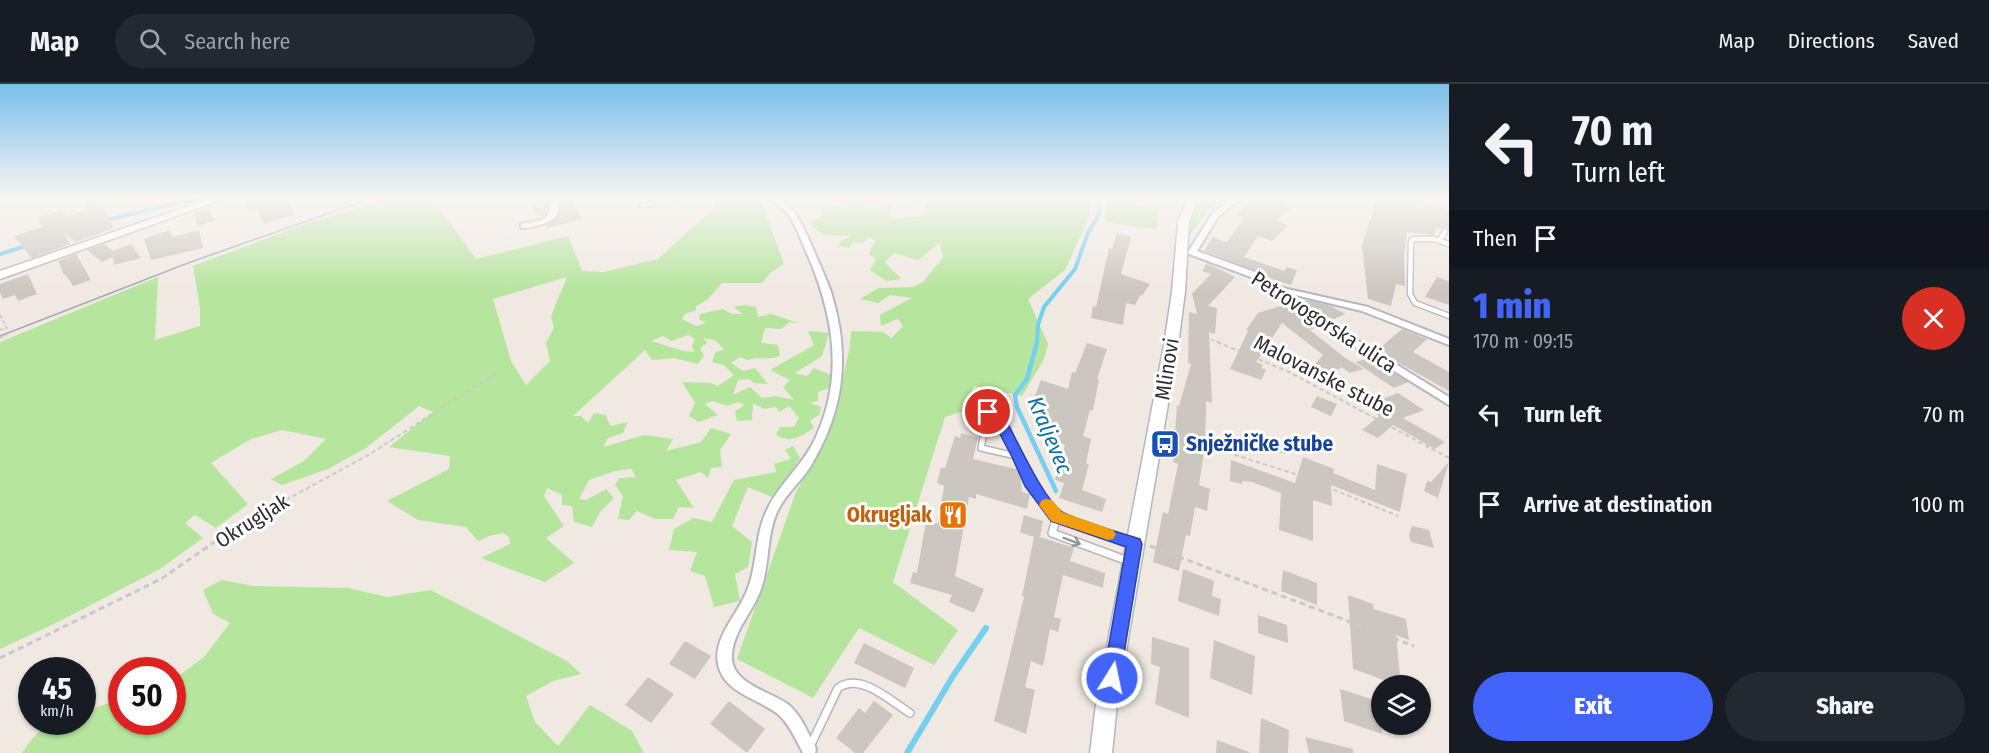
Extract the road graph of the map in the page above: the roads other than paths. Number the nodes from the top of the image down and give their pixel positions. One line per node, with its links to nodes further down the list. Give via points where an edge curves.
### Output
1 (132, 229): 8 (main road)
2 (799, 229): 18 (street, via 823,282 836,332 839,379 817,446 771,514 759,574 726,645 725,662 737,681 786,712)
3 (1182, 229): 15 (main road, Mlinovi, via 1180,288)
4 (1205, 229): 9 (street, Petrovogorska ulica, via 1194,246 1194,254 1250,272)
5 (1445, 231): 6 (lane)
6 (1440, 240): 7 (lane); 10 (lane, via 1420,238 1411,242 1410,294 1419,306)
7 (1449, 244)
8 (0, 275)
9 (1269, 286): 11 (street, via 1365,309); 12 (street, Petrovogorska ulica, via 1288,302)
10 (1449, 316)
11 (1449, 342)
12 (1449, 402)
13 (1020, 457): 13 (lane, via 996,414 988,412 981,448); 14 (lane, via 1030,483)
14 (1057, 516): 15 (lane); 16 (lane, one-way to 16, via 1052,533)
15 (1142, 545): 16 (main road, Mlinovi)
16 (1131, 562): 19 (main road, Mlinovi)
17 (910, 713): 18 (lane, via 866,686 846,682 838,688)
18 (808, 751)
19 (1101, 753)

